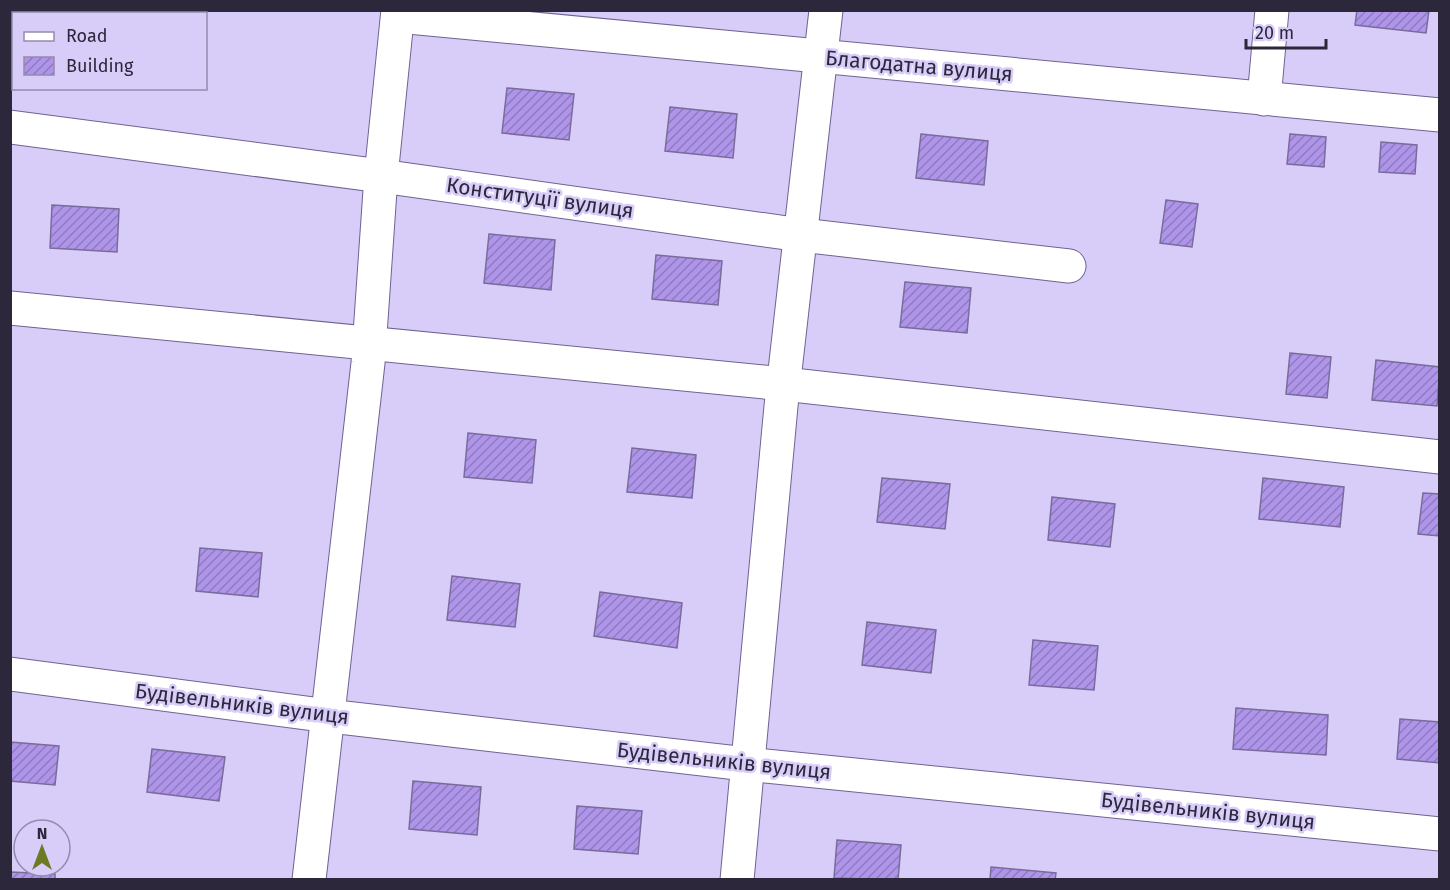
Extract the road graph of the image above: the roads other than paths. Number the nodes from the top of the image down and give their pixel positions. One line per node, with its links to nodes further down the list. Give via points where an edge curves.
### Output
1 (826, 10): 4 (street)
2 (1272, 10): 5 (street)
3 (398, 13): 4 (street, Благодатна вулиця); 8 (street)
4 (822, 57): 5 (street, Благодатна вулиця); 9 (street)
5 (1264, 99): 6 (street, Благодатна вулиця)
6 (1440, 115)
7 (10, 127): 8 (street, Конституції вулиця)
8 (381, 176): 9 (street, Конституції вулиця); 12 (street)
9 (801, 235): 10 (street, Конституції вулиця); 13 (street)
10 (1069, 266)
11 (10, 309): 12 (street)
12 (369, 343): 13 (street); 16 (street)
13 (784, 384): 14 (street); 17 (street)
14 (1440, 457)
15 (10, 674): 16 (street, Будівельників вулиця)
16 (329, 716): 17 (street, Будівельників вулиця); 19 (street)
17 (746, 764): 18 (street, Будівельників вулиця); 20 (street)
18 (1440, 834)
19 (309, 879)
20 (736, 879)

